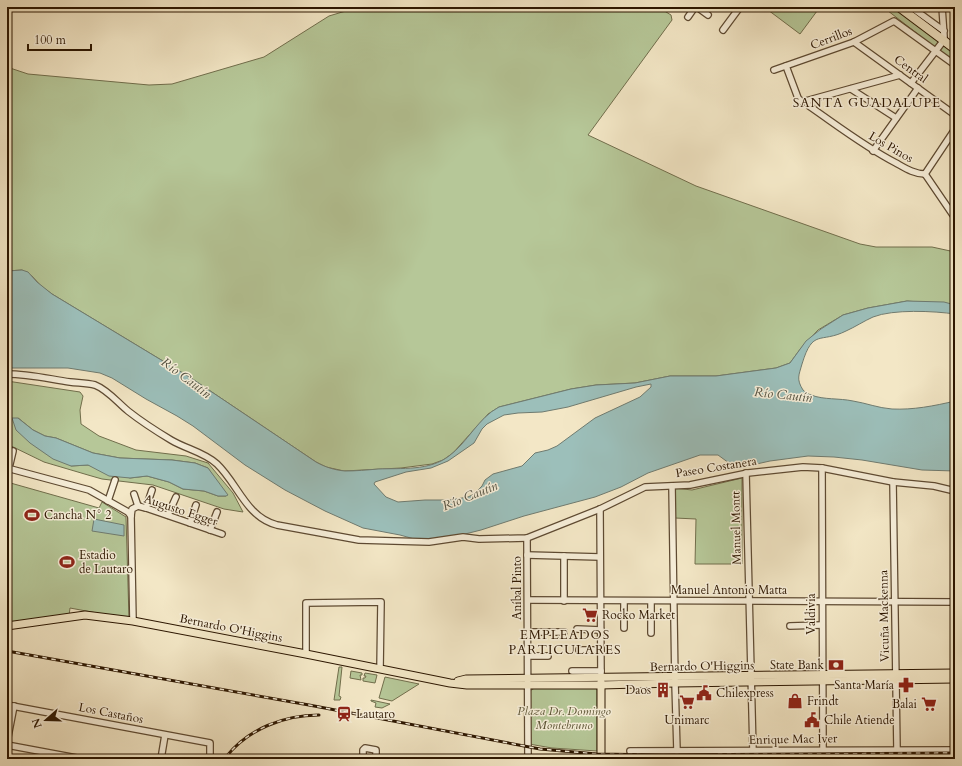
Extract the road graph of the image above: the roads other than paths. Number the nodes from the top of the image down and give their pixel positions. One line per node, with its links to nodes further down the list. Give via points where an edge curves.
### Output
1 (696, 7): 6 (street); 7 (street)
2 (740, 7): 8 (street)
3 (899, 7): 10 (highway)
4 (911, 7): 9 (street)
5 (942, 7): 9 (street)
6 (708, 15)
7 (688, 17)
8 (723, 30)
9 (944, 31): 10 (street)
10 (944, 40): 12 (highway); 13 (street)
11 (854, 42): 13 (street, Cerrillos, via 894,21); 15 (street, Cerrillos); 17 (street, Central)
12 (955, 49)
13 (935, 51): 14 (street); 18 (street)
14 (955, 65)
15 (786, 66): 16 (street, Cerrillos); 21 (street, Los Pinos, via 798,98)
16 (774, 70)
17 (900, 75): 18 (street, Central); 20 (street)
18 (911, 83): 19 (street, Central)
19 (918, 88): 22 (street, Central); 23 (street)
20 (851, 89): 21 (street); 23 (street)
21 (804, 102): 25 (street, Los Pinos)
22 (955, 114)
23 (896, 118): 25 (street)
24 (955, 129): 26 (street)
25 (873, 151): 26 (street, Los Pinos, via 909,170)
26 (925, 174): 27 (street)
27 (955, 218)
28 (7, 374): 51 (street, via 24,374 94,385 144,424 210,458 225,472 253,512 273,524 359,540 429,542 463,537)
29 (13, 451): 30 (street)
30 (8, 468): 40 (street, Augusto Egger, via 89,490)
31 (822, 468): 32 (street, Paseo Costanera, via 803,467); 34 (street, Paseo Costanera); 62 (street, Valdivia)
32 (746, 473): 35 (street, Paseo Costanera, via 690,485); 57 (street, Manuel Montt)
33 (115, 480): 40 (street)
34 (893, 482): 37 (street, Paseo Costanera); 63 (street, Vicuña Mackenna)
35 (672, 486): 44 (street, Paseo Costanera, via 645,487); 61 (street)
36 (152, 490): 43 (street)
37 (955, 491)
38 (134, 494): 42 (street)
39 (176, 496): 46 (street)
40 (108, 501): 47 (street, Augusto Egger)
41 (196, 505): 48 (street)
42 (138, 506): 43 (street, Augusto Egger); 47 (street, Augusto Egger, via 132,509)
43 (146, 508): 46 (street, Augusto Egger)
44 (600, 509): 51 (street, Paseo Costanera); 54 (street)
45 (217, 512): 49 (street)
46 (168, 515): 48 (street, Augusto Egger)
47 (131, 516): 65 (street)
48 (190, 523): 49 (street, Augusto Egger)
49 (210, 530): 50 (street, Augusto Egger)
50 (222, 534)
51 (528, 538): 52 (street, Aníbal Pinto)
52 (528, 555): 53 (street); 55 (street, Aníbal Pinto)
53 (564, 556): 54 (street); 56 (street)
54 (600, 557): 58 (street)
55 (528, 600): 56 (street, Manuel Antonio Matta); 72 (street, Aníbal Pinto)
56 (564, 601): 58 (street, Manuel Antonio Matta)
57 (749, 601): 61 (street, Manuel Antonio Matta); 62 (street, Manuel Antonio Matta); 86 (street, Manuel Montt)
58 (600, 602): 59 (street, Manuel Antonio Matta); 71 (street)
59 (624, 602): 60 (street, Manuel Antonio Matta); 69 (street)
60 (651, 602): 61 (street, Manuel Antonio Matta); 74 (street)
61 (673, 602): 88 (street)
62 (822, 602): 63 (street, Manuel Antonio Matta); 66 (street, Valdivia)
63 (895, 602): 64 (street, Manuel Antonio Matta); 83 (street, Vicuña Mackenna)
64 (955, 602)
65 (133, 621): 67 (main road, Bernardo O'Higgins, via 85,615); 77 (main road, Bernardo O'Higgins)
66 (822, 625): 68 (street); 85 (street, Valdivia)
67 (7, 626)
68 (790, 626)
69 (624, 628)
70 (577, 629): 71 (street)
71 (601, 630): 76 (street)
72 (528, 632): 73 (street); 78 (street, Aníbal Pinto)
73 (564, 632)
74 (651, 633)
75 (578, 650): 76 (street)
76 (601, 650): 84 (street)
77 (306, 654): 80 (main road, Bernardo O'Higgins); 80 (street, via 306,603 381,602)
78 (528, 656): 79 (street); 89 (street, Aníbal Pinto)
79 (548, 656)
80 (380, 669): 89 (main road, Bernardo O'Higgins, via 467,685)
81 (572, 671): 84 (street)
82 (955, 673): 83 (main road, Bernardo O'Higgins)
83 (896, 677): 85 (main road, Bernardo O'Higgins); 87 (main road, Bernardo O'Higgins); 96 (street, Vicuña Mackenna)
84 (601, 678): 88 (main road, Bernardo O'Higgins); 89 (main road, Bernardo O'Higgins); 112 (main road)
85 (823, 678): 86 (main road, Bernardo O'Higgins); 95 (street, Valdivia)
86 (751, 679): 88 (main road, Bernardo O'Higgins); 100 (street, Manuel Montt)
87 (955, 679)
88 (675, 680): 99 (street)
89 (528, 682): 111 (street, Aníbal Pinto)
90 (7, 705): 91 (street, Los Castaños)
91 (14, 706): 92 (street, Los Castaños); 93 (street)
92 (165, 735): 102 (street, Los Castaños, via 210,743); 107 (street)
93 (7, 742)
94 (7, 745): 106 (street)
95 (823, 750): 96 (street, Enrique Mac Iver); 100 (street, Enrique Mac Iver); 104 (street, Valdivia)
96 (897, 750): 97 (street, Enrique Mac Iver)
97 (955, 750)
98 (630, 751): 99 (street, Enrique Mac Iver)
99 (677, 751): 100 (street, Enrique Mac Iver)
100 (753, 751)
101 (955, 757): 105 (street, Enrique Mac Iver)
102 (210, 758): 108 (street)
103 (612, 758): 113 (street, Enrique Mac Iver)
104 (823, 758): 105 (street, Enrique Mac Iver); 114 (street, Enrique Mac Iver)
105 (896, 758)
106 (82, 759)
107 (161, 759)
108 (217, 759)
109 (363, 759): 110 (street, via 365,748 376,750)
110 (376, 759)
111 (528, 759)
112 (601, 759)
113 (678, 759): 114 (street, Enrique Mac Iver)
114 (753, 759)

